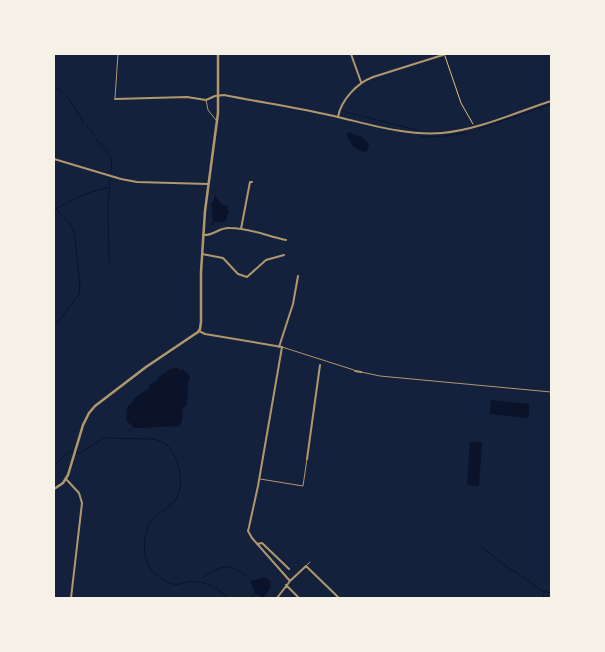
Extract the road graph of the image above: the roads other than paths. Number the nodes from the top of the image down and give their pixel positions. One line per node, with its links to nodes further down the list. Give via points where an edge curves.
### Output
1 (118, 54): 9 (lane)
2 (218, 54): 8 (street)
3 (351, 54): 7 (street)
4 (433, 54): 6 (street)
5 (445, 55): 6 (street)
6 (434, 58): 7 (street)
7 (361, 83): 12 (street, via 342,106)
8 (218, 95): 10 (street); 12 (street); 13 (street)
9 (115, 99): 10 (street, via 187,97)
10 (206, 100): 13 (lane, via 208,110)
11 (551, 101): 12 (street, via 442,133 399,131)
12 (338, 117)
13 (217, 121): 16 (street)
14 (54, 159): 16 (street, via 130,181)
15 (252, 182): 17 (street)
16 (208, 184): 18 (street)
17 (241, 229): 18 (street, via 228,227); 19 (street)
18 (203, 235): 20 (street)
19 (286, 240)
20 (202, 254): 21 (street, via 223,258 238,274 247,277 266,260); 23 (street)
21 (284, 255)
22 (298, 276): 24 (street)
23 (199, 331): 24 (street); 31 (street, via 95,406 84,423)
24 (278, 346): 25 (street)
25 (282, 348): 27 (lane); 32 (street)
26 (320, 365): 30 (street)
27 (355, 370): 28 (street)
28 (361, 372): 29 (lane)
29 (551, 392)
30 (307, 459): 32 (lane, via 303,486)
31 (66, 479): 33 (street); 40 (street, via 82,503)
32 (259, 479): 34 (street, via 249,527 249,534)
33 (54, 489)
34 (257, 544): 37 (street, via 262,543); 38 (street)
35 (310, 562): 36 (lane)
36 (306, 566): 38 (street); 43 (street)
37 (289, 568)
38 (290, 581): 39 (street)
39 (286, 585): 41 (street); 42 (street)
40 (71, 598)
41 (277, 598)
42 (299, 598)
43 (339, 598)

